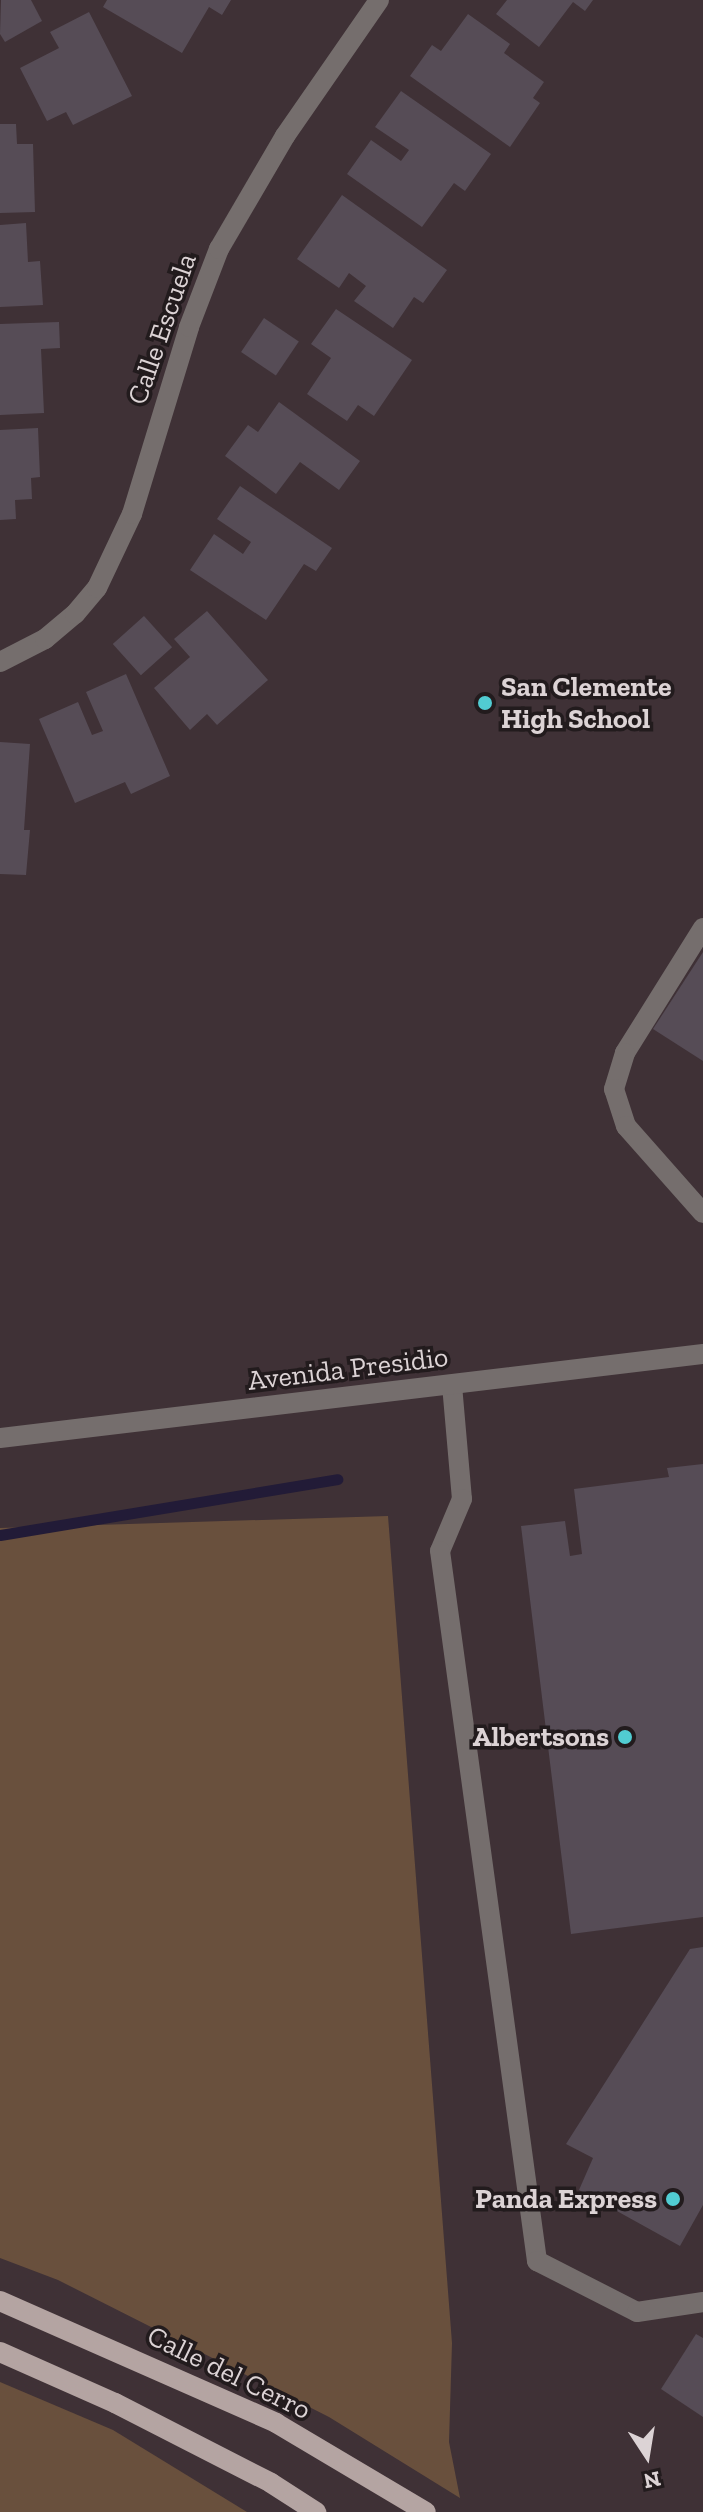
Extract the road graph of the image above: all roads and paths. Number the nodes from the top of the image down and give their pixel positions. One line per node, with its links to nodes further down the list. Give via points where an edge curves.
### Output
1 (379, 0): 2 (street, Calle Escuela, via 285,136 219,249 189,327 132,514 97,588 45,639)
2 (0, 662)
3 (703, 928): 4 (street, via 625,1053 614,1089 626,1126)
4 (703, 1213)
5 (703, 1354): 6 (street, Avenida Presidio)
6 (452, 1385): 7 (street, Avenida Presidio); 9 (street, via 462,1499 440,1551 537,2261 637,2312)
7 (0, 1438)
8 (0, 2301): 12 (main road, Calle del Cerro, via 276,2423)
9 (703, 2302)
10 (0, 2352): 11 (main road, via 115,2403 271,2483)
11 (316, 2512)
12 (426, 2512)

